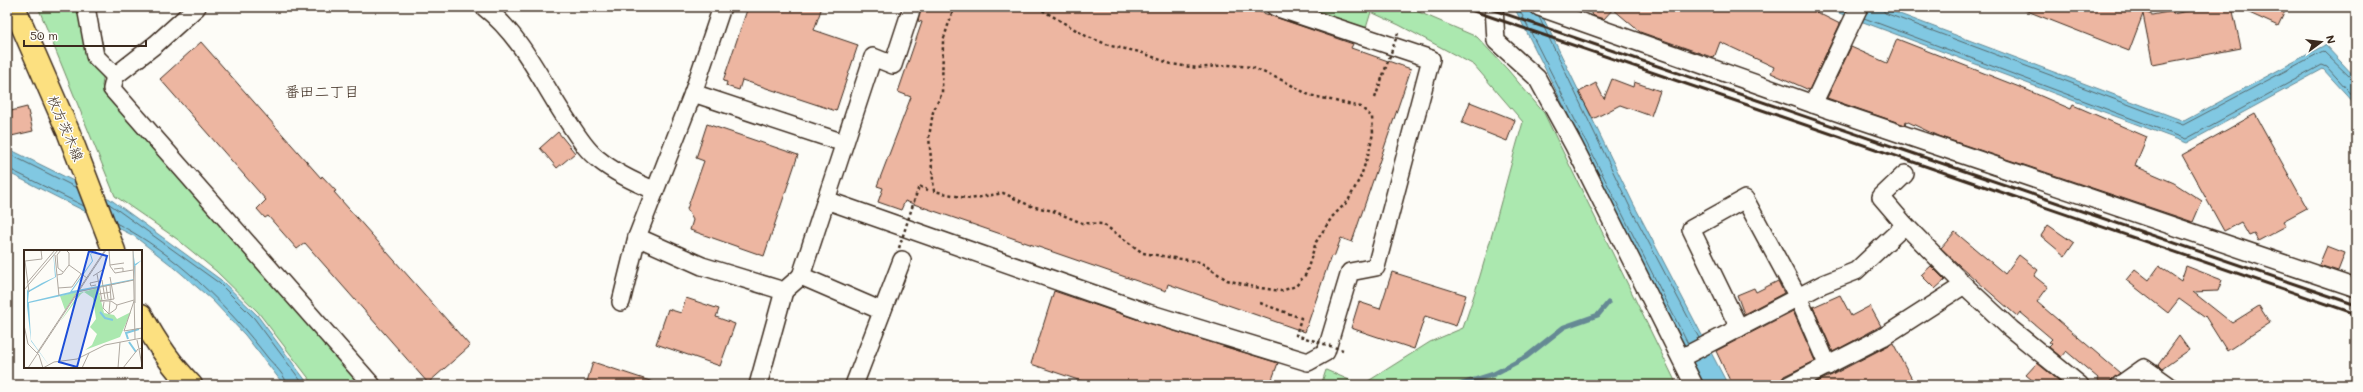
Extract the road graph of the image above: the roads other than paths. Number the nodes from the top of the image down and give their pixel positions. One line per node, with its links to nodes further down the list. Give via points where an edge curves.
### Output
1 (14, 7): 20 (main road, 枚方茨木線, via 91,188)
2 (86, 7): 11 (street, via 95,56)
3 (197, 7): 11 (street)
4 (484, 7): 16 (street, via 496,16 521,45 555,102 597,159 622,176)
5 (722, 7): 12 (street)
6 (912, 7): 14 (street, via 893,65 873,57)
7 (1275, 7): 17 (street, via 1431,59 1376,267 1350,272 1326,352 1308,362 1148,313)
8 (1494, 7): 31 (street, via 1496,41 1537,78 1578,153)
9 (1539, 7): 13 (street)
10 (1859, 7): 13 (street)
11 (115, 76): 34 (street, via 112,90)
12 (693, 93): 14 (street); 16 (street)
13 (1813, 104): 24 (street)
14 (844, 142): 17 (street)
15 (1905, 174): 18 (street, via 1881,197)
16 (654, 190): 19 (street)
17 (826, 200): 22 (street)
18 (1905, 224): 23 (street); 26 (street, via 1856,271)
19 (637, 237): 25 (street, via 702,266); 27 (street)
20 (114, 250)
21 (901, 254): 28 (street)
22 (801, 276): 25 (street); 28 (street)
23 (1964, 285): 32 (street, via 1883,337); 39 (street, via 2011,329)
24 (2356, 288)
25 (784, 291): 35 (street)
26 (1798, 297): 30 (street); 30 (street, via 1745,199 1691,229); 32 (street)
27 (621, 302)
28 (882, 311): 36 (street)
29 (142, 317): 33 (main road, via 157,344)
30 (1739, 328): 31 (street)
31 (1681, 358): 37 (street)
32 (1828, 366): 38 (street)
33 (191, 385)
34 (372, 385)
35 (758, 385)
36 (854, 385)
37 (1694, 385)
38 (1789, 385)
39 (2080, 385)
40 (2120, 385): 41 (street, via 2144,368)
41 (2168, 385)

